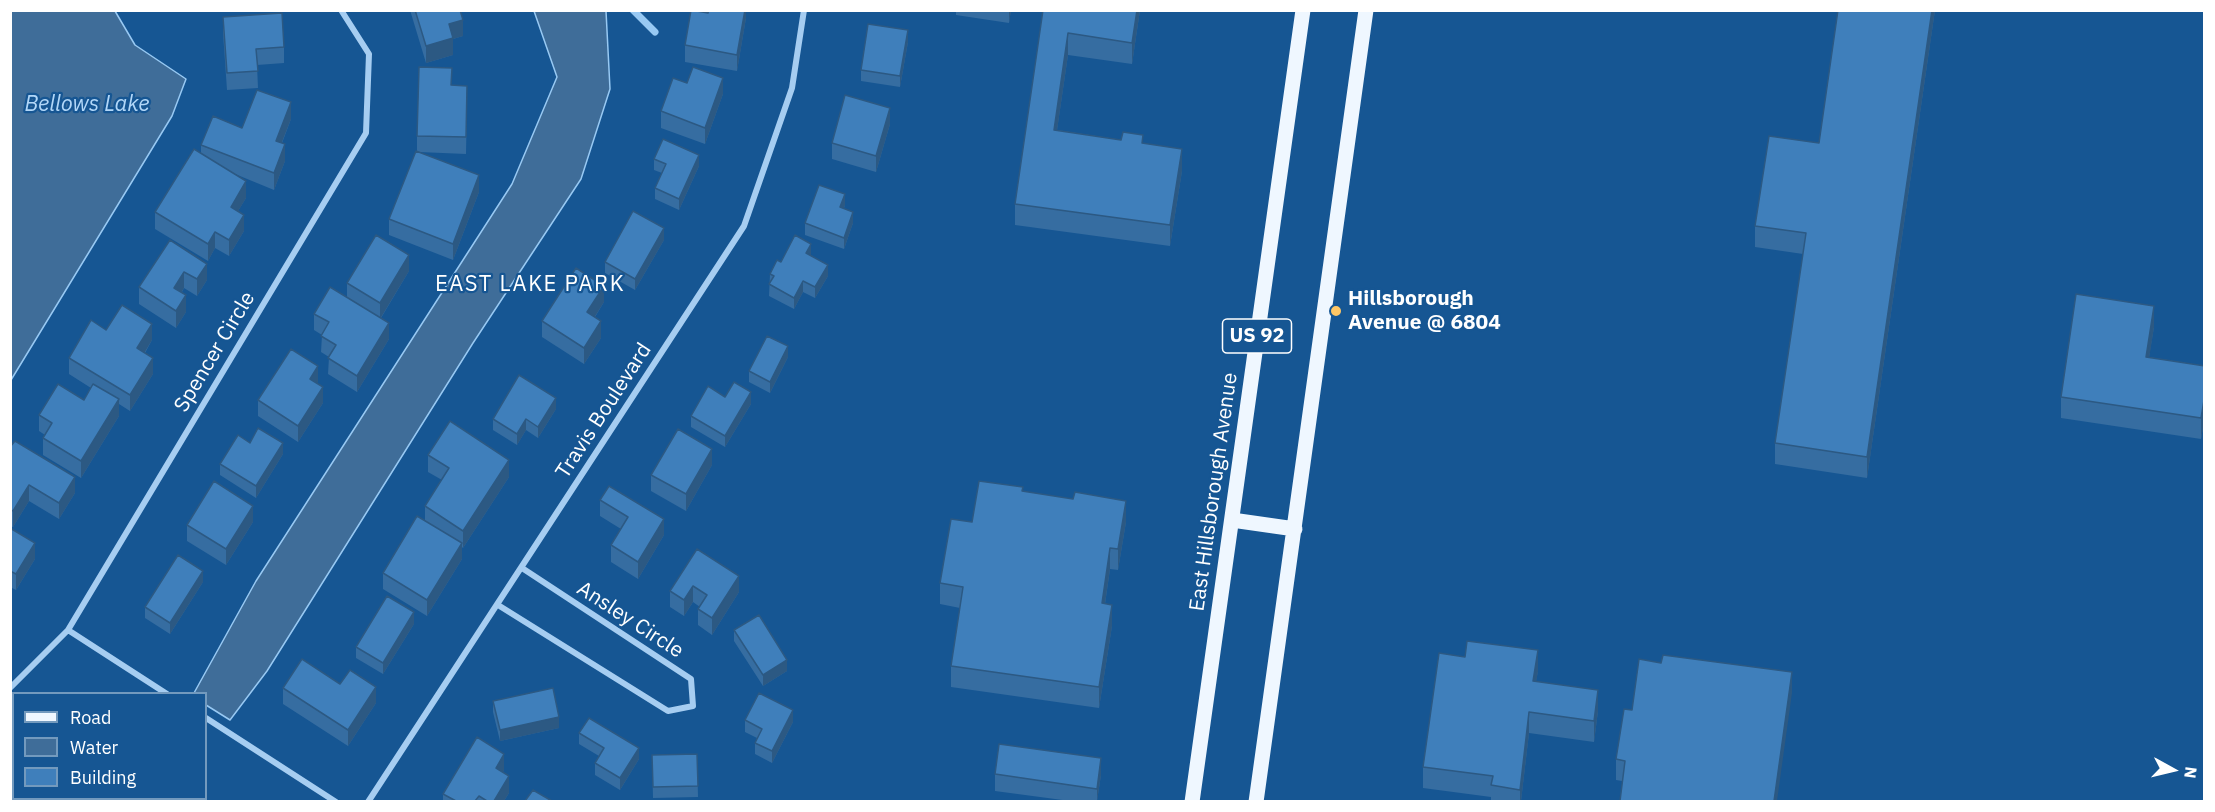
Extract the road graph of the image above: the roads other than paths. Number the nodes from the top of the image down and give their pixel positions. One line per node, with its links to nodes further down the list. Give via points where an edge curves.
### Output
1 (341, 10): 9 (street, Spencer Circle, via 369,54 366,133)
2 (804, 10): 7 (street, Travis Boulevard, via 792,88 744,225)
3 (1303, 10): 5 (main road, East Hillsborough Avenue / US 92)
4 (1366, 10): 6 (main road, US 92)
5 (1232, 520): 6 (main road); 15 (main road, East Hillsborough Avenue / US 92)
6 (1295, 529): 16 (main road, US 92)
7 (522, 568): 8 (street, Travis Boulevard); 8 (street, Ansley Circle, via 691,679 693,706 668,711)
8 (498, 605): 14 (street, Travis Boulevard)
9 (68, 630): 10 (street, Spencer Circle); 11 (street)
10 (10, 688)
11 (165, 692)
12 (207, 719): 13 (street)
13 (336, 801)
14 (368, 801)
15 (1192, 801)
16 (1256, 801)

